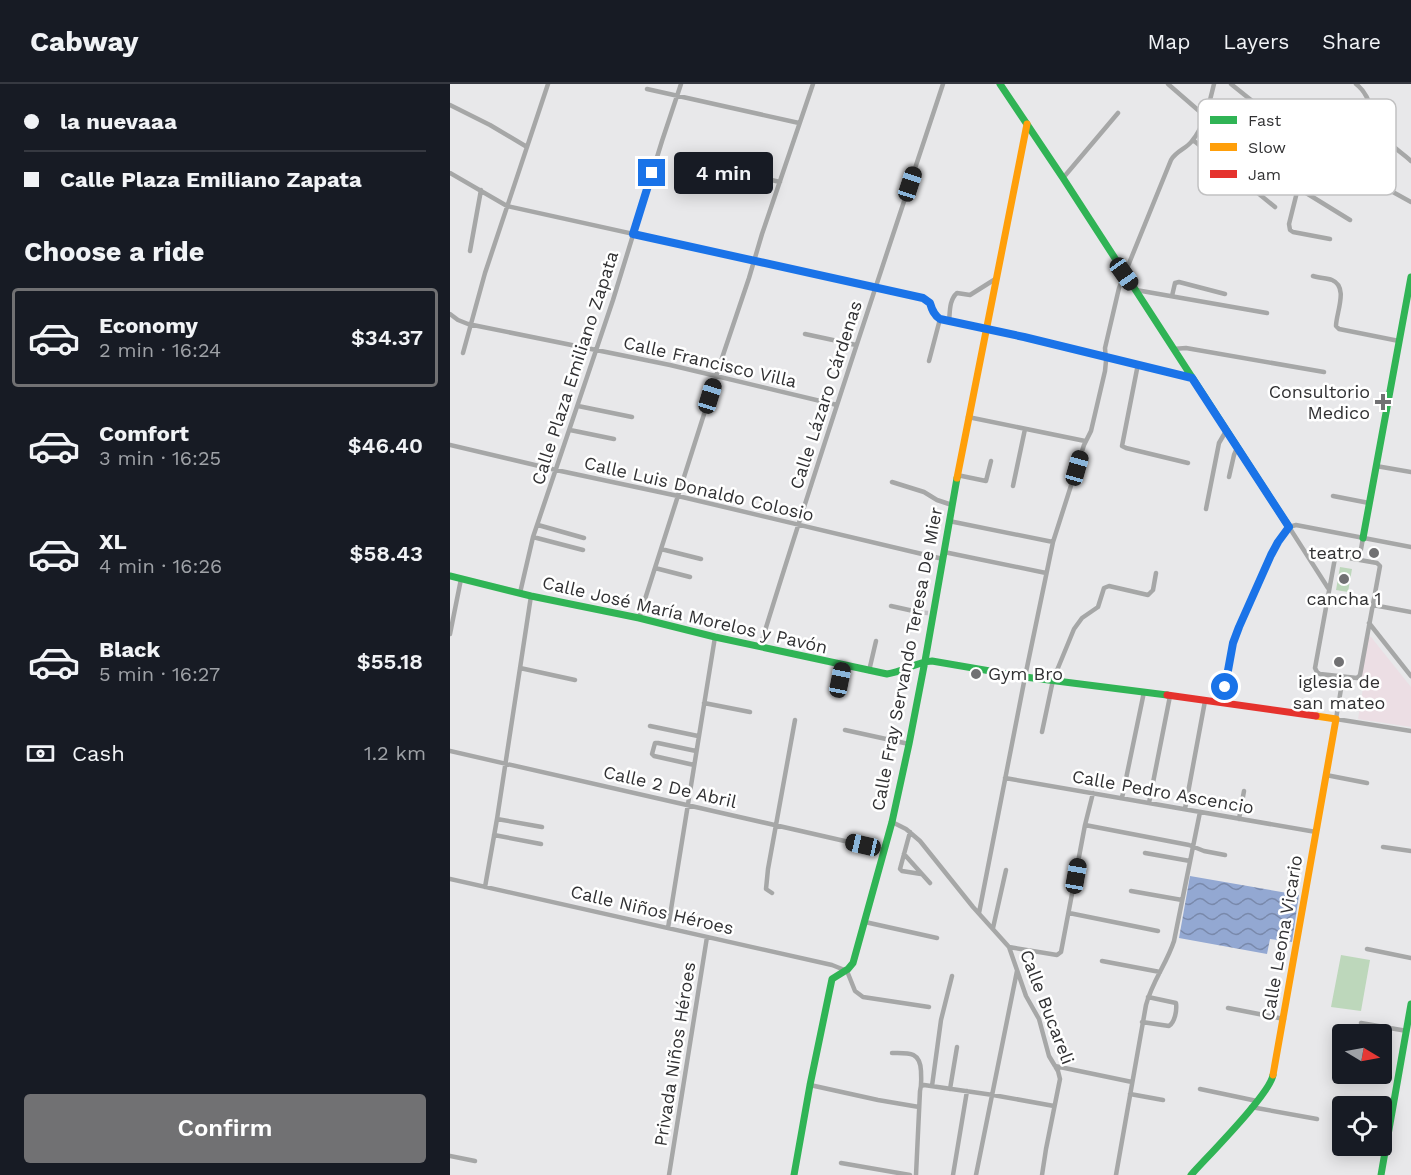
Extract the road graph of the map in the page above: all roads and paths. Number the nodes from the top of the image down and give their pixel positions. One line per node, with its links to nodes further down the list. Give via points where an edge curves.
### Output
1 (548, 84): 24 (street)
2 (681, 84): 11 (street, Calle Plaza Emiliano Zapata)
3 (813, 84): 18 (street)
4 (943, 84): 47 (street, Calle Lázaro Cárdenas)
5 (1000, 84): 19 (main road)
6 (1168, 84): 16 (street)
7 (1214, 84): 12 (street)
8 (1231, 84): 13 (street)
9 (1356, 84): 14 (street)
10 (647, 89): 11 (street)
11 (676, 95): 18 (street); 39 (street, Calle Plaza Emiliano Zapata)
12 (1211, 99)
13 (1250, 99)
14 (1368, 99)
15 (450, 105): 24 (street)
16 (1198, 110)
17 (1118, 113): 28 (street)
18 (799, 123): 29 (street)
19 (1027, 124): 28 (main road); 46 (main road, Calle Fray Servando Teresa De Mier)
20 (1198, 131): 21 (street)
21 (1193, 140): 22 (street); 43 (street, via 1171,160)
22 (1198, 144)
23 (1396, 146): 25 (street)
24 (526, 147): 36 (street)
25 (1411, 161)
26 (725, 170): 29 (street)
27 (450, 173): 30 (street)
28 (1063, 178): 43 (main road)
29 (780, 182): 42 (street)
30 (481, 190): 36 (street); 41 (street)
31 (1396, 194): 35 (street)
32 (1260, 195): 37 (street)
33 (1296, 195): 40 (street, via 1290,230)
34 (1309, 195): 38 (street)
35 (1411, 202)
36 (507, 206): 39 (street); 55 (street)
37 (1275, 207)
38 (1350, 220)
39 (633, 234): 42 (street); 61 (street, Calle Plaza Emiliano Zapata)
40 (1330, 239)
41 (470, 251)
42 (754, 262): 47 (street); 67 (street)
43 (1124, 274): 48 (main road); 63 (street)
44 (1313, 276): 58 (street, via 1334,281 1340,288 1336,321 1339,329)
45 (1411, 277): 58 (main road)
46 (997, 278): 54 (street, via 973,294 954,295); 56 (main road, Calle Fray Servando Teresa De Mier)
47 (875, 288): 53 (street, via 927,300); 59 (street, Calle Lázaro Cárdenas)
48 (1136, 290): 50 (street); 60 (main road)
49 (1225, 294): 50 (street, via 1179,282 1175,283)
50 (1172, 296): 51 (street)
51 (1267, 313)
52 (450, 314): 55 (street, Calle Francisco Villa)
53 (940, 319): 54 (street); 64 (street)
54 (949, 322): 56 (street)
55 (471, 324): 61 (street, Calle Francisco Villa); 62 (street)
56 (986, 329): 63 (street); 72 (main road, Calle Fray Servando Teresa De Mier)
57 (805, 334): 59 (street)
58 (1399, 341): 82 (main road)
59 (856, 345): 70 (street, Calle Lázaro Cárdenas)
60 (1173, 349): 66 (street); 68 (main road)
61 (596, 350): 67 (street, Calle Francisco Villa); 69 (street, Calle Plaza Emiliano Zapata)
62 (463, 353)
63 (1105, 357): 65 (street); 77 (street, via 1094,422)
64 (929, 361)
65 (1138, 364): 68 (street); 81 (street, via 1122,446)
66 (1324, 372)
67 (716, 377): 70 (street, Calle Francisco Villa); 89 (street)
68 (1192, 378): 75 (main road)
69 (578, 405): 71 (street); 74 (street, Calle Plaza Emiliano Zapata)
70 (837, 405): 96 (street, Calle Lázaro Cárdenas)
71 (632, 417)
72 (968, 417): 73 (street); 85 (main road, Calle Fray Servando Teresa De Mier)
73 (1025, 429): 77 (street); 88 (street)
74 (570, 430): 76 (street); 83 (street, Calle Plaza Emiliano Zapata)
75 (1226, 431): 79 (main road); 93 (street, via 1219,443)
76 (614, 439)
77 (1085, 441): 101 (street)
78 (450, 445): 83 (street, Calle Luis Donaldo Colosio)
79 (1238, 448): 86 (street); 97 (main road)
80 (991, 460): 85 (street, via 986,481)
81 (1188, 463)
82 (1376, 466): 84 (street); 91 (main road)
83 (556, 470): 89 (street, Calle Luis Donaldo Colosio); 95 (street, Calle Plaza Emiliano Zapata)
84 (1411, 472)
85 (957, 475): 92 (main road, Calle Fray Servando Teresa De Mier)
86 (1229, 477)
87 (892, 482): 92 (street)
88 (1013, 486)
89 (678, 496): 96 (street, Calle Luis Donaldo Colosio); 103 (street)
90 (1333, 496): 91 (street)
91 (1369, 503): 100 (main road)
92 (952, 505): 94 (main road, Calle Fray Servando Teresa De Mier)
93 (1206, 509)
94 (949, 521): 101 (street); 105 (main road, Calle Fray Servando Teresa De Mier)
95 (537, 525): 98 (street, Calle Plaza Emiliano Zapata); 99 (street)
96 (798, 525): 105 (street, Calle Luis Donaldo Colosio); 126 (street, Calle Lázaro Cárdenas)
97 (1289, 527): 100 (street, via 1296,525); 114 (street); 141 (street, via 1271,555 1239,627)
98 (533, 537): 104 (street); 115 (street, Calle Plaza Emiliano Zapata)
99 (584, 538)
100 (1363, 538): 102 (street); 107 (street)
101 (1053, 542): 109 (street)
102 (1411, 547)
103 (661, 549): 106 (street); 108 (street)
104 (583, 550)
105 (944, 556): 109 (street, Calle Luis Donaldo Colosio); 127 (main road, Calle Fray Servando Teresa De Mier)
106 (701, 559)
107 (1359, 560): 114 (street, via 1335,557); 117 (street, via 1380,566)
108 (655, 568): 112 (street); 121 (street)
109 (1047, 573): 132 (street)
110 (1156, 573): 135 (street, via 1148,595 1104,588 1098,607 1074,629)
111 (450, 576): 113 (main road, Calle José María Morelos y Pavón)
112 (690, 577)
113 (460, 579): 115 (main road, Calle José María Morelos y Pavón); 123 (street)
114 (1329, 588): 133 (street, via 1315,668 1320,674)
115 (520, 593): 116 (main road, Calle José María Morelos y Pavón)
116 (531, 596): 121 (main road, Calle José María Morelos y Pavón); 129 (street)
117 (1373, 605): 120 (street); 122 (street)
118 (891, 606): 119 (street)
119 (918, 612)
120 (1411, 612)
121 (639, 618): 124 (main road, Calle José María Morelos y Pavón)
122 (1369, 622): 131 (street); 133 (street, via 1360,676)
123 (450, 634)
124 (715, 637): 126 (main road, Calle José María Morelos y Pavón); 140 (street)
125 (876, 641): 130 (street)
126 (760, 647): 128 (main road, Calle José María Morelos y Pavón)
127 (925, 661): 130 (main road, Calle José María Morelos y Pavón, via 896,673); 132 (main road); 150 (main road, Calle Fray Servando Teresa De Mier)
128 (843, 665): 130 (main road, Calle José María Morelos y Pavón); 137 (street)
129 (520, 668): 134 (street); 153 (street)
130 (869, 671)
131 (1411, 676)
132 (1025, 677): 135 (main road); 156 (street)
133 (1343, 677): 143 (street, Calle Leona Vicario)
134 (575, 680)
135 (1053, 680): 136 (main road); 148 (street)
136 (1144, 692): 138 (main road); 160 (street)
137 (837, 695)
138 (1170, 696): 139 (main road); 161 (street)
139 (1205, 701): 141 (main road); 163 (street)
140 (704, 703): 142 (street); 149 (street)
141 (1222, 703): 143 (main road)
142 (750, 712)
143 (1336, 719): 147 (street); 155 (main road, Calle Leona Vicario)
144 (795, 720): 168 (street)
145 (650, 726): 149 (street)
146 (845, 730): 150 (street)
147 (1411, 731)
148 (1042, 732)
149 (698, 736): 152 (street)
150 (909, 744): 167 (main road, Calle Fray Servando Teresa De Mier)
151 (450, 751): 153 (street, Calle 2 De Abril)
152 (696, 751): 154 (street); 154 (street, via 655,743 652,754)
153 (506, 764): 162 (street, Calle 2 De Abril); 165 (street)
154 (694, 765): 162 (street)
155 (1325, 775): 157 (street); 172 (main road, Calle Leona Vicario)
156 (1005, 778): 159 (street, Calle Pedro Ascencio); 192 (street)
157 (1367, 783)
158 (1244, 791): 166 (street)
159 (1093, 793): 160 (street, Calle Pedro Ascencio); 169 (street)
160 (1122, 798): 161 (street, Calle Pedro Ascencio)
161 (1149, 803): 163 (street, Calle Pedro Ascencio)
162 (688, 805): 168 (street, Calle 2 De Abril); 194 (street)
163 (1185, 809): 164 (street, Calle Pedro Ascencio)
164 (1200, 812): 166 (street, Calle Pedro Ascencio); 175 (street)
165 (497, 819): 170 (street); 173 (street)
166 (1239, 819): 172 (street, Calle Pedro Ascencio)
167 (892, 822): 171 (street, Calle Bucareli); 177 (main road, Calle Fray Servando Teresa De Mier)
168 (776, 825): 177 (street, Calle 2 De Abril); 189 (street, via 766,884)
169 (1085, 825): 175 (street); 191 (street)
170 (543, 827)
171 (910, 832): 180 (street); 192 (street, Calle Bucareli)
172 (1316, 832): 211 (main road, Calle Leona Vicario)
173 (495, 835): 174 (street); 187 (street)
174 (541, 844)
175 (1192, 847): 181 (street); 182 (street)
176 (1383, 847): 178 (street)
177 (884, 850): 193 (main road, Calle Fray Servando Teresa De Mier)
178 (1411, 851)
179 (1145, 853): 182 (street)
180 (904, 854): 184 (street); 184 (street, via 900,869)
181 (1225, 855)
182 (1190, 861): 190 (street)
183 (1006, 870): 195 (street)
184 (921, 874): 186 (street)
185 (450, 879): 187 (street, Calle Niños Héroes)
186 (930, 883)
187 (485, 886): 194 (street, Calle Niños Héroes)
188 (1131, 891): 190 (street)
189 (772, 893)
190 (1182, 900): 205 (street, via 1174,941)
191 (1069, 913): 196 (street); 199 (street, via 1060,954)
192 (978, 914): 195 (street, Calle Bucareli)
193 (865, 922): 198 (street); 204 (main road, Calle Fray Servando Teresa De Mier)
194 (668, 928): 197 (street, Calle Niños Héroes)
195 (993, 928): 199 (street, Calle Bucareli)
196 (1158, 931)
197 (707, 937): 204 (street, Calle Niños Héroes); 238 (street, Privada Niños Héroes)
198 (937, 938)
199 (1009, 947): 203 (street, Calle Bucareli)
200 (1366, 950): 201 (street)
201 (1411, 958)
202 (1102, 961): 205 (street)
203 (1018, 969): 217 (street, Calle Bucareli); 226 (street)
204 (847, 971): 209 (street, via 855,991 863,997); 219 (main road, Calle Fray Servando Teresa De Mier, via 832,979)
205 (1160, 972): 207 (street)
206 (952, 976): 221 (street)
207 (1148, 998): 212 (street); 212 (street, via 1176,1003 1174,1021 1169,1026)
208 (1411, 1004): 214 (main road)
209 (929, 1007)
210 (1228, 1008): 211 (street)
211 (1284, 1019): 228 (main road, Calle Leona Vicario, via 1272,1080)
212 (1142, 1022): 218 (street)
213 (1361, 1023): 214 (street)
214 (1407, 1031): 229 (main road)
215 (957, 1047): 222 (street)
216 (892, 1053): 220 (street, via 916,1056 921,1064)
217 (1055, 1066): 218 (street); 230 (street, Calle Bucareli, via 1060,1078)
218 (1132, 1082): 225 (street)
219 (810, 1085): 231 (street); 239 (main road, Calle Fray Servando Teresa De Mier)
220 (921, 1086): 221 (street); 231 (street)
221 (932, 1086): 222 (street)
222 (950, 1089): 224 (street)
223 (1200, 1089): 228 (street)
224 (967, 1091): 226 (street); 242 (street)
225 (1130, 1094): 227 (street); 245 (street)
226 (993, 1095): 230 (street); 243 (street)
227 (1163, 1100)
228 (1257, 1101): 232 (main road, Calle Leona Vicario)
229 (1392, 1101)
230 (1054, 1106): 244 (street, Calle Bucareli)
231 (919, 1107): 241 (street)
232 (1251, 1107): 233 (street); 246 (main road, Calle Leona Vicario)
233 (1317, 1119)
234 (450, 1156): 236 (street)
235 (1384, 1156): 247 (main road)
236 (475, 1161)
237 (841, 1163): 240 (street)
238 (669, 1175)
239 (794, 1175)
240 (910, 1175)
241 (916, 1175)
242 (953, 1175)
243 (976, 1175)
244 (1042, 1175)
245 (1116, 1175)
246 (1191, 1175)
247 (1381, 1175)

